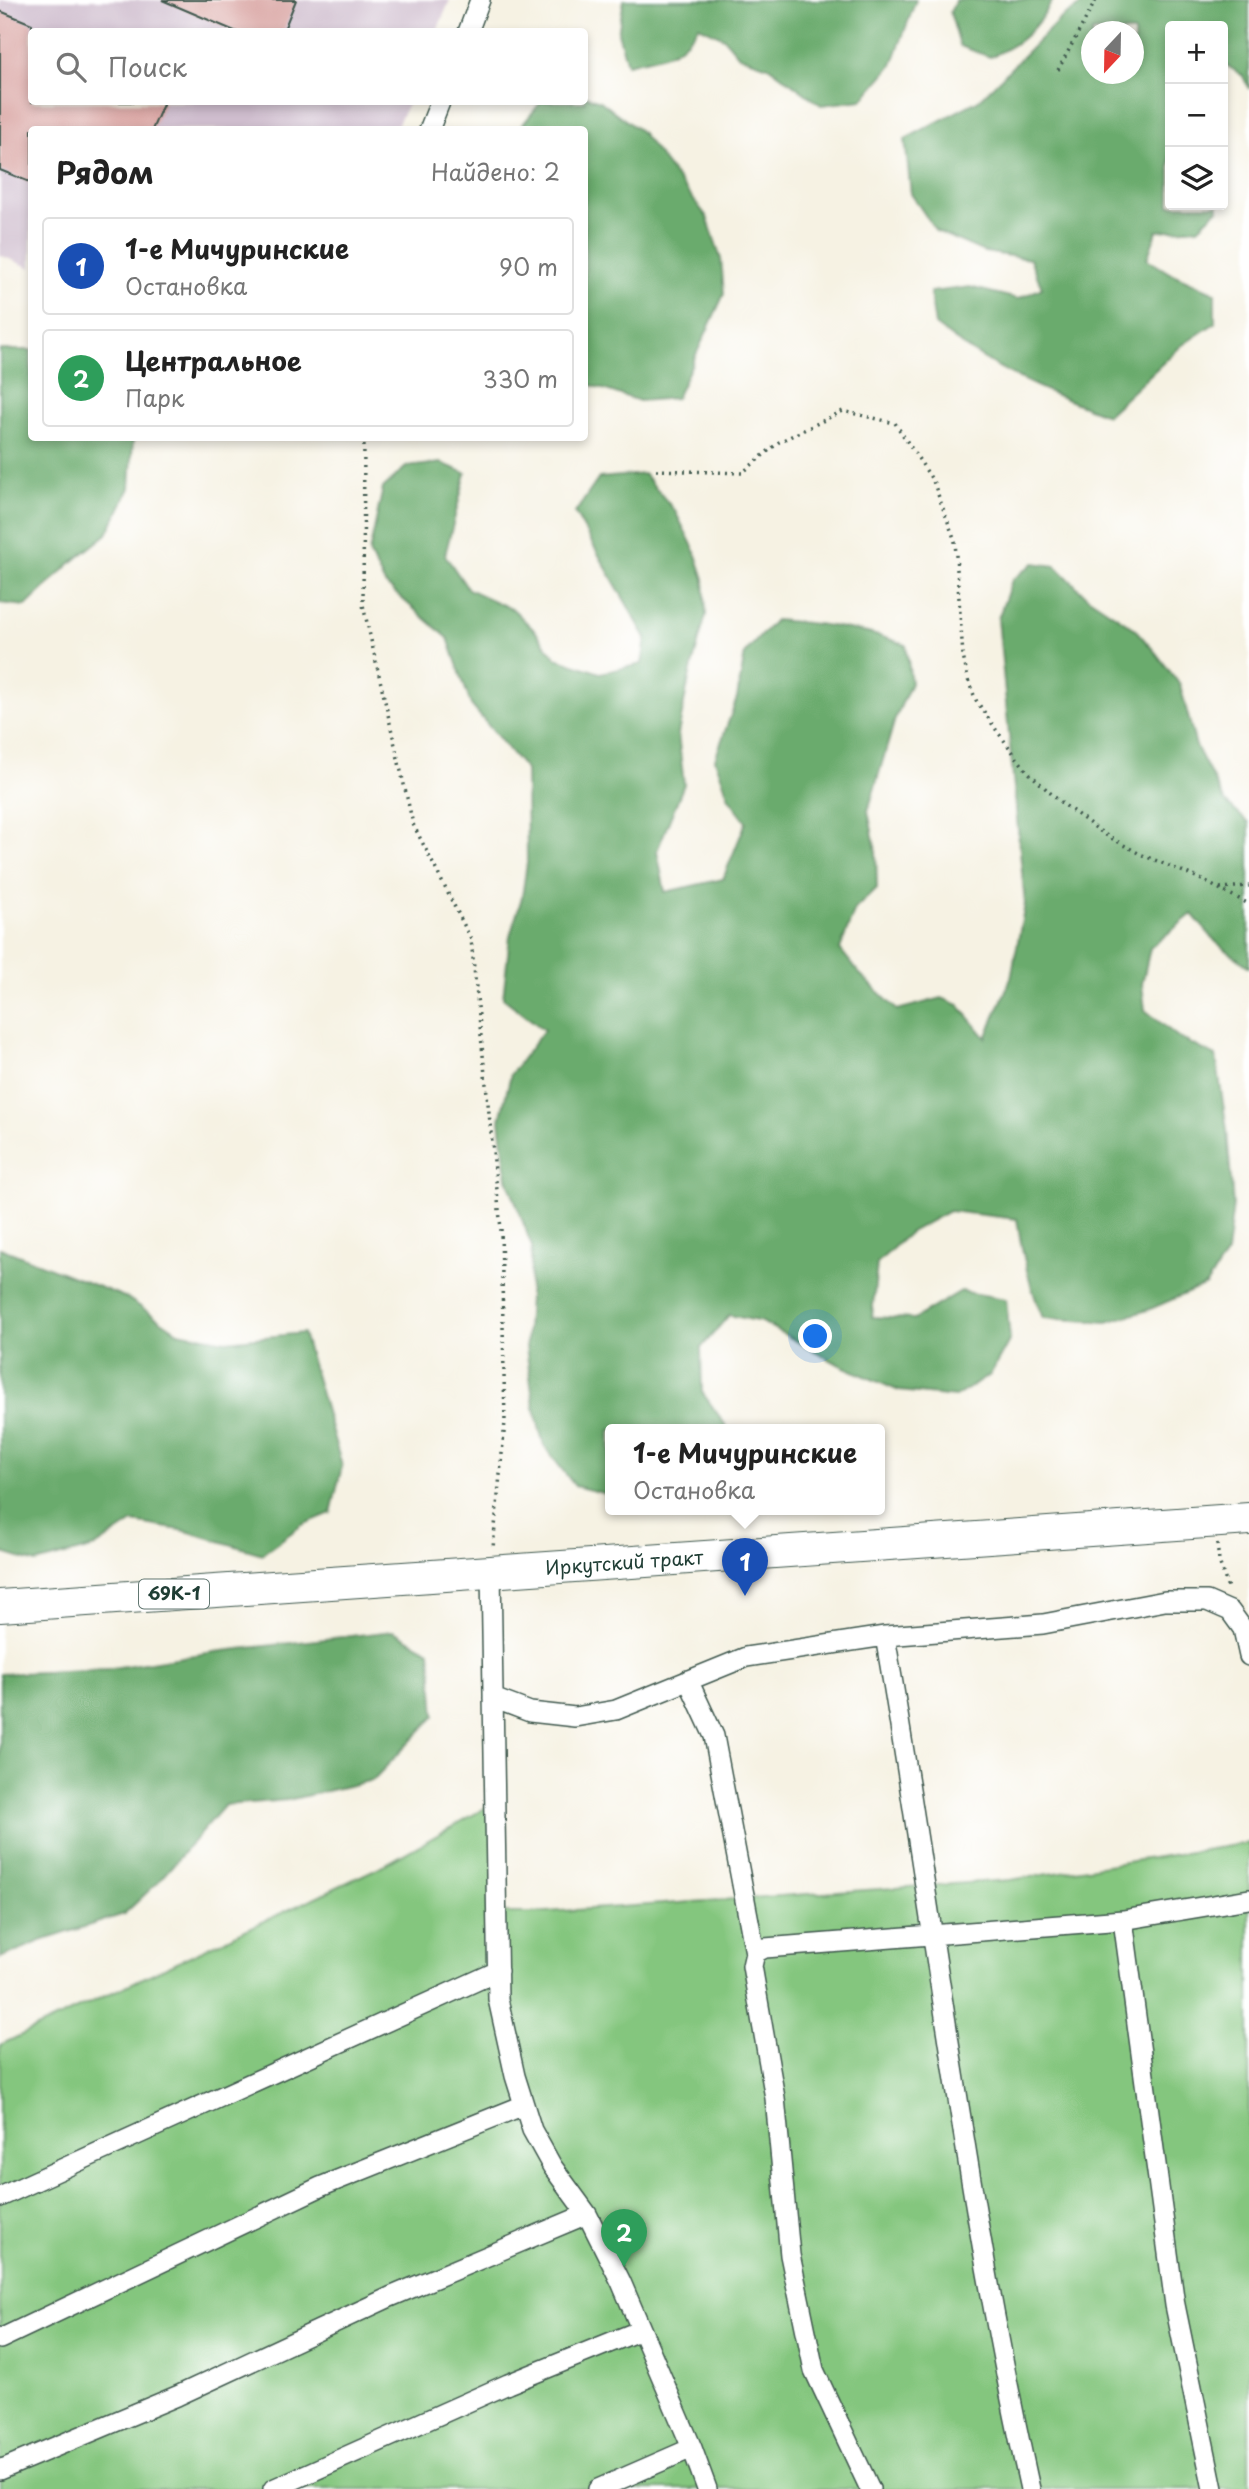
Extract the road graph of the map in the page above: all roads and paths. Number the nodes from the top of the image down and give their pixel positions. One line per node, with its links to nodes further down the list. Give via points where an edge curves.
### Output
1 (480, 0): 3 (street)
2 (1096, 0): 4 (path)
3 (470, 28)
4 (1058, 70)
5 (439, 105): 6 (street)
6 (431, 126)
7 (364, 441): 14 (path, via 363,605 413,824 471,939 501,1229 505,1422)
8 (656, 470): 10 (path, via 742,472 779,442 843,411 895,423 933,481 954,541 969,683 997,731 1027,771 1104,834)
9 (1249, 886): 10 (path)
10 (1218, 888): 11 (path)
11 (1249, 904)
12 (1249, 1519): 13 (main road, Иркутский тракт / 69К-1)
13 (1215, 1521): 14 (main road, Иркутский тракт / 69К-1); 16 (path)
14 (491, 1571): 15 (main road, Иркутский тракт / 69К-1); 21 (street)
15 (0, 1606)
16 (1230, 1611): 17 (street); 18 (street, via 1207,1601 1165,1601 1043,1624)
17 (1246, 1630): 19 (street)
18 (885, 1636): 20 (street, via 746,1657); 24 (street)
19 (1249, 1656)
20 (688, 1680): 21 (street, via 616,1710 575,1717 530,1712); 25 (street, via 714,1736)
21 (493, 1698): 26 (street)
22 (1249, 1899): 23 (street)
23 (1124, 1920): 24 (street); 39 (street, via 1175,2305)
24 (932, 1935): 25 (street, via 765,1948); 38 (street, via 969,2177)
25 (755, 1953): 37 (street, via 752,1966 775,2098 790,2255 814,2370)
26 (498, 1971): 27 (street, via 498,1999); 28 (street)
27 (524, 2105): 29 (street, via 552,2166); 31 (street, via 320,2187)
28 (0, 2197)
29 (587, 2214): 30 (street); 33 (street)
30 (641, 2330): 32 (street); 34 (street)
31 (0, 2339)
32 (692, 2448): 35 (street); 36 (street)
33 (0, 2470)
34 (273, 2489)
35 (598, 2489)
36 (707, 2489)
37 (870, 2489)
38 (1030, 2489)
39 (1213, 2489)

